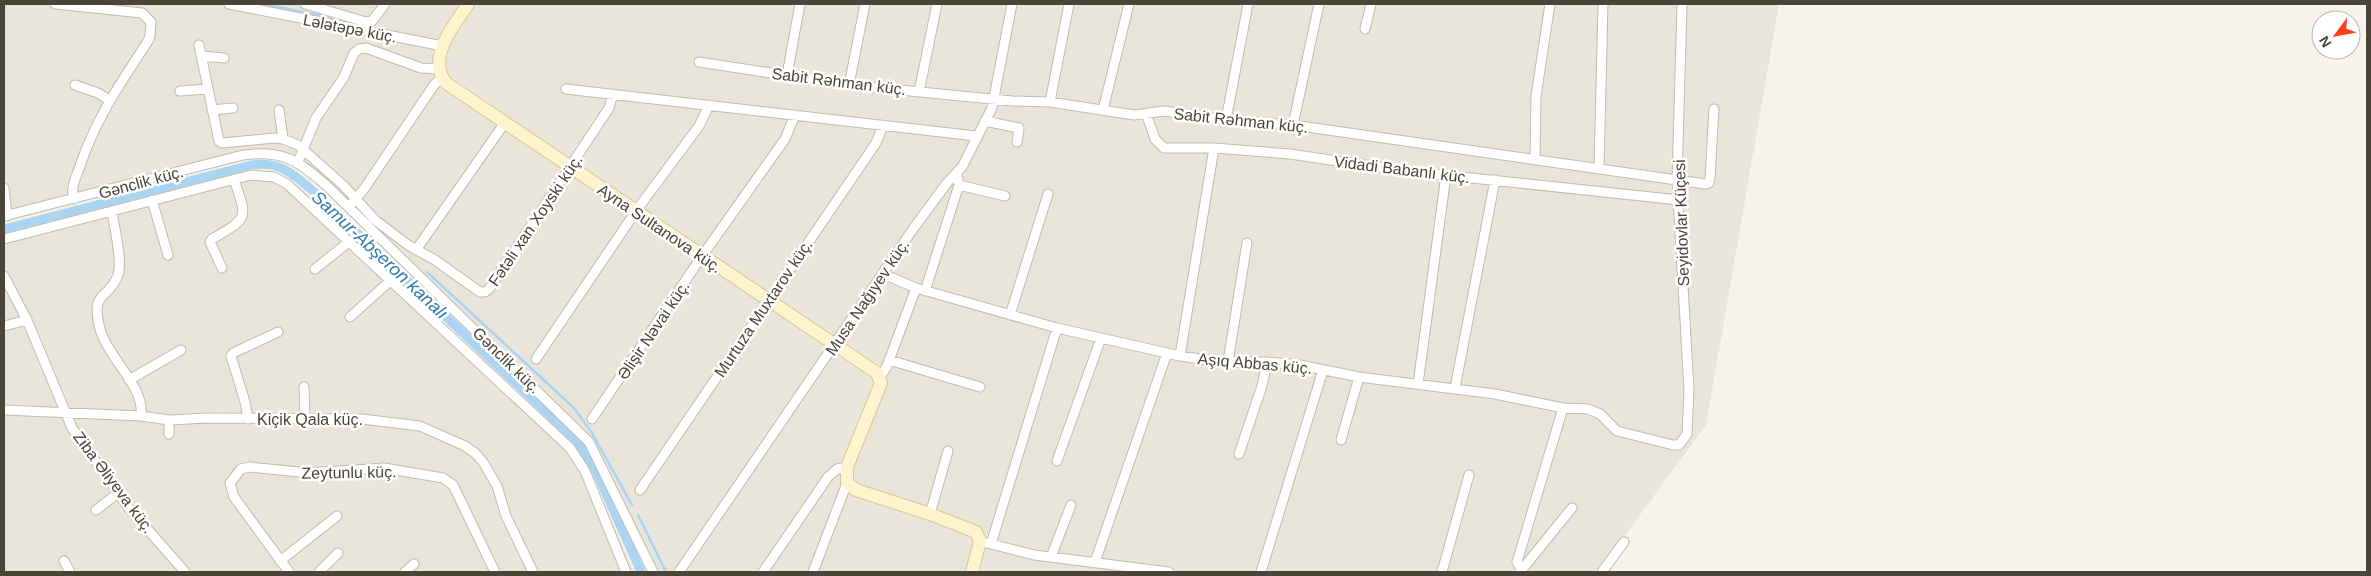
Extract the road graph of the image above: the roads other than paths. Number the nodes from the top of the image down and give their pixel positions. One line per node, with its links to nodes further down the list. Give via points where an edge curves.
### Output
1 (55, 4): 34 (street, via 142,13 149,17 150,36)
2 (229, 4): 20 (street, Lələtəpə küç.)
3 (305, 4): 4 (street, via 366,22 372,21)
4 (384, 4)
5 (468, 4): 20 (street)
6 (800, 4): 25 (street)
7 (865, 4): 27 (street)
8 (937, 4): 31 (street)
9 (1012, 4): 33 (street, Musa Nağıyev küç.)
10 (1070, 4): 35 (street)
11 (1128, 4): 41 (street)
12 (1248, 4): 44 (street)
13 (1320, 4): 47 (street)
14 (1371, 4): 18 (street)
15 (1550, 4): 54 (street, via 1536,96)
16 (1602, 4): 57 (street)
17 (1682, 4): 62 (street, Seyidovlar Küçesi)
18 (1365, 29)
19 (199, 45): 21 (street)
20 (443, 46): 24 (street)
21 (201, 56): 22 (street); 28 (street)
22 (224, 58)
23 (699, 62): 25 (street, Sabit Rəhman küç.)
24 (441, 73): 46 (street, Ayna Sultanova küç., via 454,90); 53 (street, via 366,48 359,49 316,118); 68 (street)
25 (787, 75): 27 (street, Sabit Rəhman küç.)
26 (75, 85): 34 (street)
27 (849, 85): 31 (street, Sabit Rəhman küç.)
28 (208, 89): 30 (street); 39 (street)
29 (566, 89): 32 (street)
30 (180, 91)
31 (919, 92): 33 (street, Sabit Rəhman küç.)
32 (613, 94): 36 (street); 56 (street, Fətəli xan Xoyski küç., via 609,108)
33 (994, 99): 35 (street, Sabit Rəhman küç.); 45 (street, Musa Nağıyev küç.)
34 (109, 100): 67 (street, via 90,136 72,189)
35 (1050, 102): 41 (street, Sabit Rəhman küç.)
36 (709, 105): 43 (street); 73 (street, via 699,126)
37 (232, 108): 39 (street)
38 (1714, 109): 62 (street, Sabit Rəhman küç., via 1709,183)
39 (212, 110): 50 (street, via 222,144)
40 (279, 110): 50 (street)
41 (1103, 110): 42 (street, Sabit Rəhman küç., via 1134,115)
42 (1146, 113): 44 (street, Sabit Rəhman küç., via 1164,112); 52 (street, Vidadi Babanlı küç., via 1155,138 1164,148)
43 (795, 115): 48 (street); 80 (street, Əlişir Nəvai küç., via 785,139)
44 (1226, 120): 47 (street, Sabit Rəhman küç.)
45 (985, 121): 49 (street, Musa Nağıyev küç.); 51 (street, via 1019,128)
46 (504, 124): 56 (street, Ayna Sultanova küç.); 78 (street)
47 (1293, 125): 54 (street, Sabit Rəhman küç.)
48 (883, 126): 49 (street); 87 (street, Murtuza Muxtarov küç., via 876,143)
49 (976, 136): 58 (street, Musa Nağıyev küç.)
50 (283, 139): 53 (street, Fətəli xan Xoyski küç.)
51 (1017, 142)
52 (1214, 148): 59 (street, Vidadi Babanlı küç., via 1290,154); 98 (street)
53 (304, 149): 55 (street); 68 (street, Fətəli xan Xoyski küç.)
54 (1535, 159): 57 (street, Sabit Rəhman küç.)
55 (298, 162): 67 (street, Gənclik küç., via 276,154 243,155); 71 (street, Gənclik küç.)
56 (570, 167): 73 (street, Ayna Sultanova küç.); 78 (street, Fətəli xan Xoyski küç., via 485,292 480,292)
57 (1599, 168): 62 (street, Sabit Rəhman küç.)
58 (957, 174): 63 (street); 83 (street, Musa Nağıyev küç., via 947,183)
59 (1446, 175): 61 (street, Vidadi Babanlı küç.); 107 (street)
60 (234, 179): 69 (street, Gənclik küç.); 76 (street, Gənclik küç., via 263,174 287,184); 81 (street, via 244,209 243,216 237,224 210,242)
61 (1495, 180): 70 (street, Vidadi Babanlı küç.); 110 (street)
62 (1677, 181): 70 (street, Seyidovlar Küçesi)
63 (959, 185): 66 (street); 86 (street)
64 (4, 188): 74 (street)
65 (1048, 194): 88 (street)
66 (1005, 196)
67 (74, 199): 74 (street, Gənclik küç.)
68 (356, 199): 71 (street); 78 (street, Fətəli xan Xoyski küç., via 375,220)
69 (152, 200): 72 (street, Gənclik küç.); 79 (street)
70 (1679, 200): 121 (street, Seyidovlar Küçesi, via 1689,390 1687,434)
71 (348, 207): 152 (street, Gənclik küç., via 589,442)
72 (112, 211): 75 (street, Gənclik küç.); 106 (street, via 118,274 96,303 96,311 105,344)
73 (636, 211): 80 (street, Ayna Sultanova küç.); 99 (street)
74 (5, 216)
75 (4, 239)
76 (350, 241): 82 (street); 85 (street, Gənclik küç.)
77 (1247, 243): 101 (street)
78 (416, 250)
79 (168, 255)
80 (702, 256): 87 (street, Ayna Sultanova küç.); 117 (street, Əlişir Nəvai küç.)
81 (222, 268)
82 (315, 269)
83 (883, 274): 86 (street, Aşıq Abbas küç.); 95 (street, Musa Nağıyev küç.)
84 (4, 276): 90 (street, Ziba Əliyeva küç.)
85 (390, 281): 89 (street); 151 (street, Gənclik küç., via 570,448 584,471)
86 (921, 290): 88 (street, Aşıq Abbas küç.); 100 (street)
87 (768, 300): 95 (street, Ayna Sultanova küç.); 128 (street, Murtuza Muxtarov küç.)
88 (1010, 315): 92 (street, Aşıq Abbas küç.)
89 (350, 317)
90 (27, 320): 91 (street); 113 (street, Ziba Əliyeva küç.)
91 (4, 326)
92 (1057, 328): 94 (street, Aşıq Abbas küç.); 136 (street)
93 (278, 332): 116 (street, via 231,356)
94 (1101, 338): 97 (street, Aşıq Abbas küç.); 124 (street)
95 (835, 345): 104 (street, Ayna Sultanova küç.); 153 (street, Musa Nağıyev küç.)
96 (181, 350): 106 (street)
97 (1167, 353): 98 (street, Aşıq Abbas küç.); 141 (street)
98 (1180, 356): 101 (street, Aşıq Abbas küç.)
99 (536, 359)
100 (889, 360): 104 (street); 109 (street)
101 (1228, 362): 102 (street, Aşıq Abbas küç.)
102 (1267, 362): 103 (street, Aşıq Abbas küç.); 123 (street)
103 (1323, 370): 105 (street, Aşıq Abbas küç.); 158 (street)
104 (880, 377): 125 (street, via 879,392)
105 (1359, 377): 107 (street, Aşıq Abbas küç.); 120 (street)
106 (129, 380): 114 (street, via 141,401)
107 (1418, 384): 110 (street, Aşıq Abbas küç.)
108 (304, 387): 115 (street)
109 (980, 387)
110 (1455, 388): 111 (street, Aşıq Abbas küç.)
111 (1563, 408): 121 (street, Aşıq Abbas küç., via 1595,411 1617,431 1672,446); 143 (street, via 1517,562)
112 (4, 410): 113 (street, Kiçik Qala küç.)
113 (66, 412): 114 (street, Kiçik Qala küç.); 129 (street, Ziba Əliyeva küç., via 72,428)
114 (141, 416): 118 (street, Kiçik Qala küç.)
115 (305, 418): 116 (street, Kiçik Qala küç.); 150 (street, Kiçik Qala küç., via 362,418 420,426 475,453 497,486 506,516)
116 (248, 419): 118 (street, Kiçik Qala küç.)
117 (592, 419)
118 (169, 420): 119 (street)
119 (169, 434)
120 (1341, 440)
121 (1683, 442)
122 (948, 451): 133 (street)
123 (1239, 454)
124 (1057, 461)
125 (848, 467): 127 (street); 154 (street, via 837,469 828,477)
126 (1469, 475): 159 (street)
127 (847, 483): 133 (street, via 856,490); 155 (street)
128 (640, 490)
129 (118, 493): 132 (street); 145 (street, Ziba Əliyeva küç.)
130 (1071, 505): 138 (street)
131 (1572, 508): 143 (street)
132 (96, 510)
133 (930, 514): 136 (street, via 971,529)
134 (337, 516): 140 (street)
135 (1624, 542): 160 (street)
136 (986, 543): 138 (street); 156 (street)
137 (338, 553): 147 (street)
138 (1051, 557): 141 (street)
139 (64, 561): 144 (street)
140 (280, 561): 146 (street); 149 (street, Zeytunlu küç., via 234,497 230,483 237,472 250,467 309,473 384,468 443,478 452,485)
141 (1096, 562): 157 (street)
142 (414, 564): 148 (street)
143 (1521, 571)
144 (70, 572)
145 (185, 572)
146 (288, 572)
147 (319, 572)
148 (405, 572)
149 (496, 572)
150 (533, 572)
151 (626, 572)
152 (653, 572)
153 (679, 572)
154 (762, 572)
155 (813, 572)
156 (972, 572)
157 (1169, 572)
158 (1261, 572)
159 (1442, 572)
160 (1602, 572)

